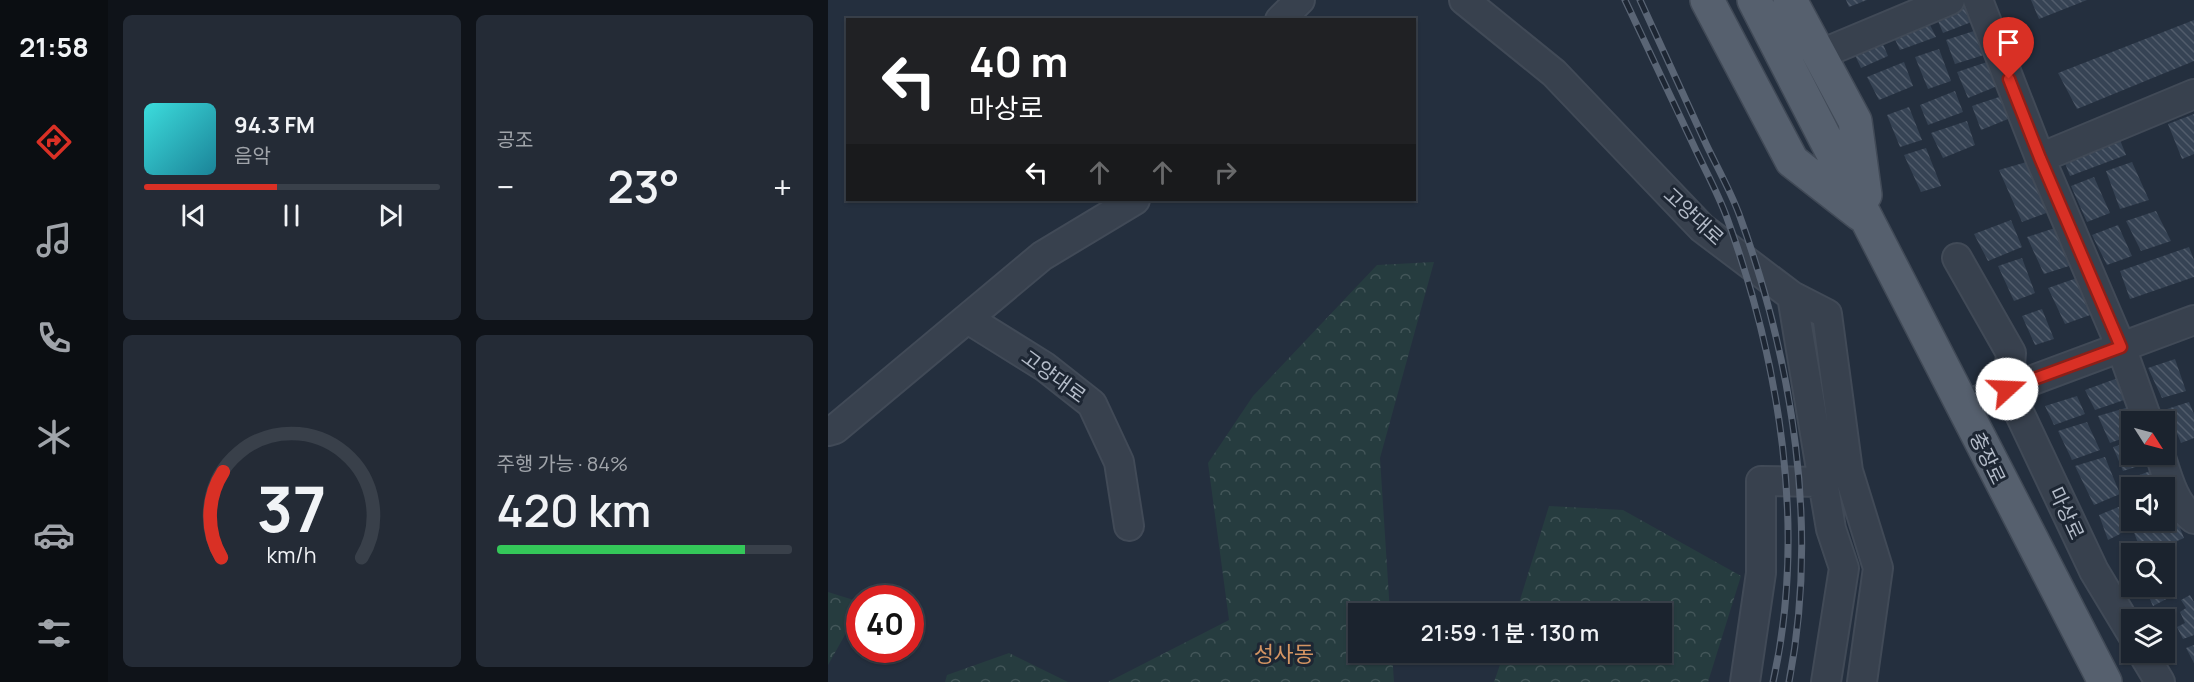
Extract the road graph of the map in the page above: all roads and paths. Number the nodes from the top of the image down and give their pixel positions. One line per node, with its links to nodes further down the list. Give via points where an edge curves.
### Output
1 (1300, 0): 8 (street)
2 (1464, 0): 15 (street, 고양대로, via 1554,73 1702,228)
3 (1707, 0): 13 (main road, via 1792,161)
4 (1754, 0): 13 (main road, 충장로)
5 (1790, 0): 13 (main road, via 1855,121)
6 (1950, 0): 9 (street)
7 (1978, 0): 11 (street)
8 (1282, 18)
9 (1833, 48)
10 (2194, 94): 11 (street)
11 (2040, 158): 18 (street)
12 (1133, 201): 16 (street, via 1042,256)
13 (1868, 220): 20 (main road, 충장로)
14 (1957, 258): 19 (street, via 2010,353)
15 (1792, 296): 24 (street); 31 (street, 고양대로, via 1827,314 1848,471 1878,568)
16 (968, 319): 22 (street); 26 (street, 고양대로, via 1045,367 1092,404 1119,462)
17 (2194, 320): 18 (street)
18 (2121, 347): 19 (street); 21 (street)
19 (2007, 389): 20 (street); 27 (street, 마상로, via 2094,571)
20 (1963, 406): 32 (main road, 충장로)
21 (2144, 411)
22 (828, 431)
23 (2164, 465): 25 (street, via 2172,489)
24 (1823, 482): 29 (street, via 1761,481 1761,573); 30 (street, via 1831,529 1844,568)
25 (2194, 519)
26 (1129, 526)
27 (2121, 616)
28 (2149, 663): 33 (street)
29 (1746, 682)
30 (1826, 682)
31 (1862, 682)
32 (2104, 682)
33 (2160, 682)

